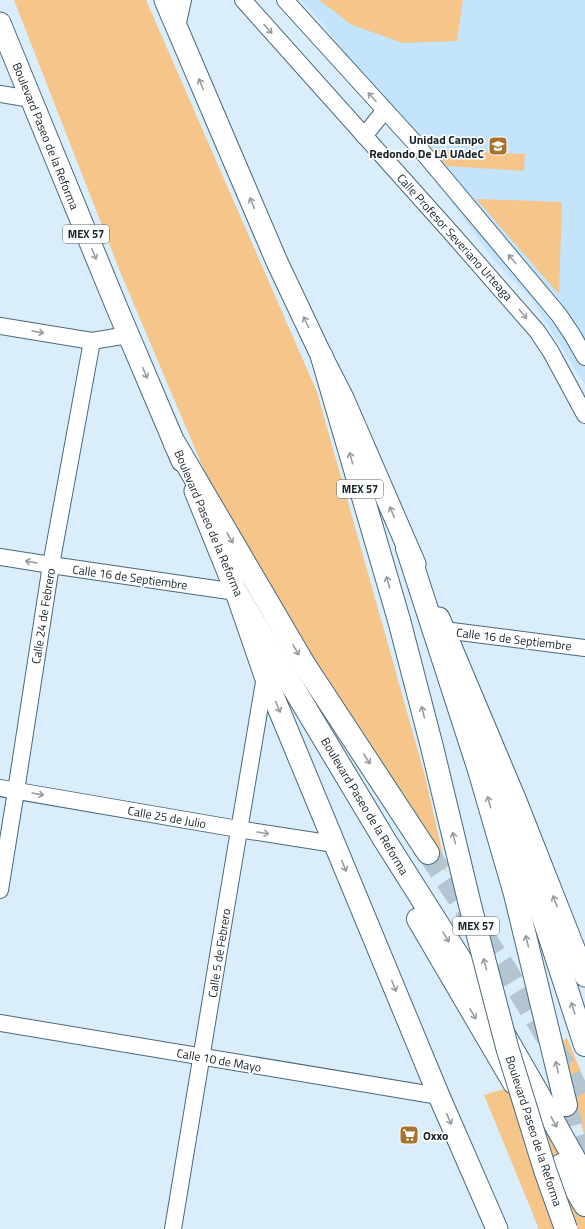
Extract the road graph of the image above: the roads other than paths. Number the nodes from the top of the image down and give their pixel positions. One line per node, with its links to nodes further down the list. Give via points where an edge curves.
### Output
1 (165, 0): 6 (main road, Boulevard Paseo de la Reforma / MEX 57)
2 (183, 0): 6 (street)
3 (242, 0): 10 (street, Calle Profesor Severiano Urteaga, one-way to 10)
4 (285, 0): 9 (street, one-way to 4)
5 (0, 23): 8 (main road, Boulevard Paseo de la Reforma / MEX 57)
6 (177, 27): 16 (main road, Boulevard Paseo de la Reforma / MEX 57, one-way to 6, via 277,262)
7 (0, 94): 8 (street)
8 (31, 99): 14 (main road, Boulevard Paseo de la Reforma / MEX 57, one-way to 14)
9 (385, 110): 10 (street); 11 (street, one-way to 9)
10 (364, 136): 13 (street, Calle Profesor Severiano Urteaga, one-way to 13)
11 (559, 315): 13 (street); 17 (street)
12 (0, 326): 15 (street, one-way to 15)
13 (537, 330): 18 (street, Calle Profesor Severiano Urteaga)
14 (128, 335): 15 (street); 19 (main road, Boulevard Paseo de la Reforma / MEX 57, one-way to 19)
15 (92, 342): 22 (street, Calle 24 de Febrero)
16 (322, 357): 20 (main road, Boulevard Paseo de la Reforma, one-way to 16, via 343,398); 46 (highway, Boulevard Paseo de la Reforma / MEX 57, one-way to 16, bridge, via 507,1047 399,620)
17 (585, 357)
18 (585, 415)
19 (175, 444): 23 (main road, Boulevard Paseo de la Reforma / MEX 57); 33 (highway, one-way to 33, via 304,664)
20 (407, 548): 24 (main road, Boulevard Paseo de la Reforma); 41 (highway, one-way to 20, via 513,887 479,770)
21 (0, 556): 22 (street, Calle 16 de Septiembre, one-way to 21)
22 (51, 565): 23 (street, Calle 16 de Septiembre); 29 (street, Calle 24 de Febrero)
23 (236, 592): 26 (main road); 31 (highway, Boulevard Paseo de la Reforma / MEX 57)
24 (444, 630): 25 (street, Calle 16 de Septiembre); 27 (main road, Boulevard Paseo de la Reforma)
25 (585, 648)
26 (265, 676): 30 (street, Calle 5 de Febrero); 32 (main road, one-way to 32)
27 (471, 697): 35 (main road, Boulevard Paseo de la Reforma, one-way to 27); 38 (highway, one-way to 27)
28 (0, 788): 29 (street, Calle 25 de Julio)
29 (16, 791): 30 (street, Calle 25 de Julio, one-way to 30); 34 (street, Calle 24 de Febrero)
30 (238, 829): 32 (street, Calle 25 de Julio, one-way to 32); 39 (street, Calle 5 de Febrero)
31 (384, 839): 42 (highway, Boulevard Paseo de la Reforma / MEX 57, one-way to 42, bridge, via 467,970); 43 (highway, one-way to 43, bridge, via 398,882)
32 (334, 844): 40 (main road, one-way to 40)
33 (428, 853)
34 (0, 890)
35 (580, 950): 36 (main road, Boulevard Paseo de la Reforma)
36 (585, 976)
37 (0, 1023): 39 (street, Calle 10 de Mayo)
38 (585, 1045)
39 (202, 1057): 40 (street, Calle 10 de Mayo); 44 (street, Calle 5 de Febrero)
40 (439, 1096): 45 (main road, one-way to 45)
41 (566, 1105)
42 (585, 1178)
43 (585, 1205)
44 (173, 1229)
45 (497, 1229)
46 (566, 1229)

